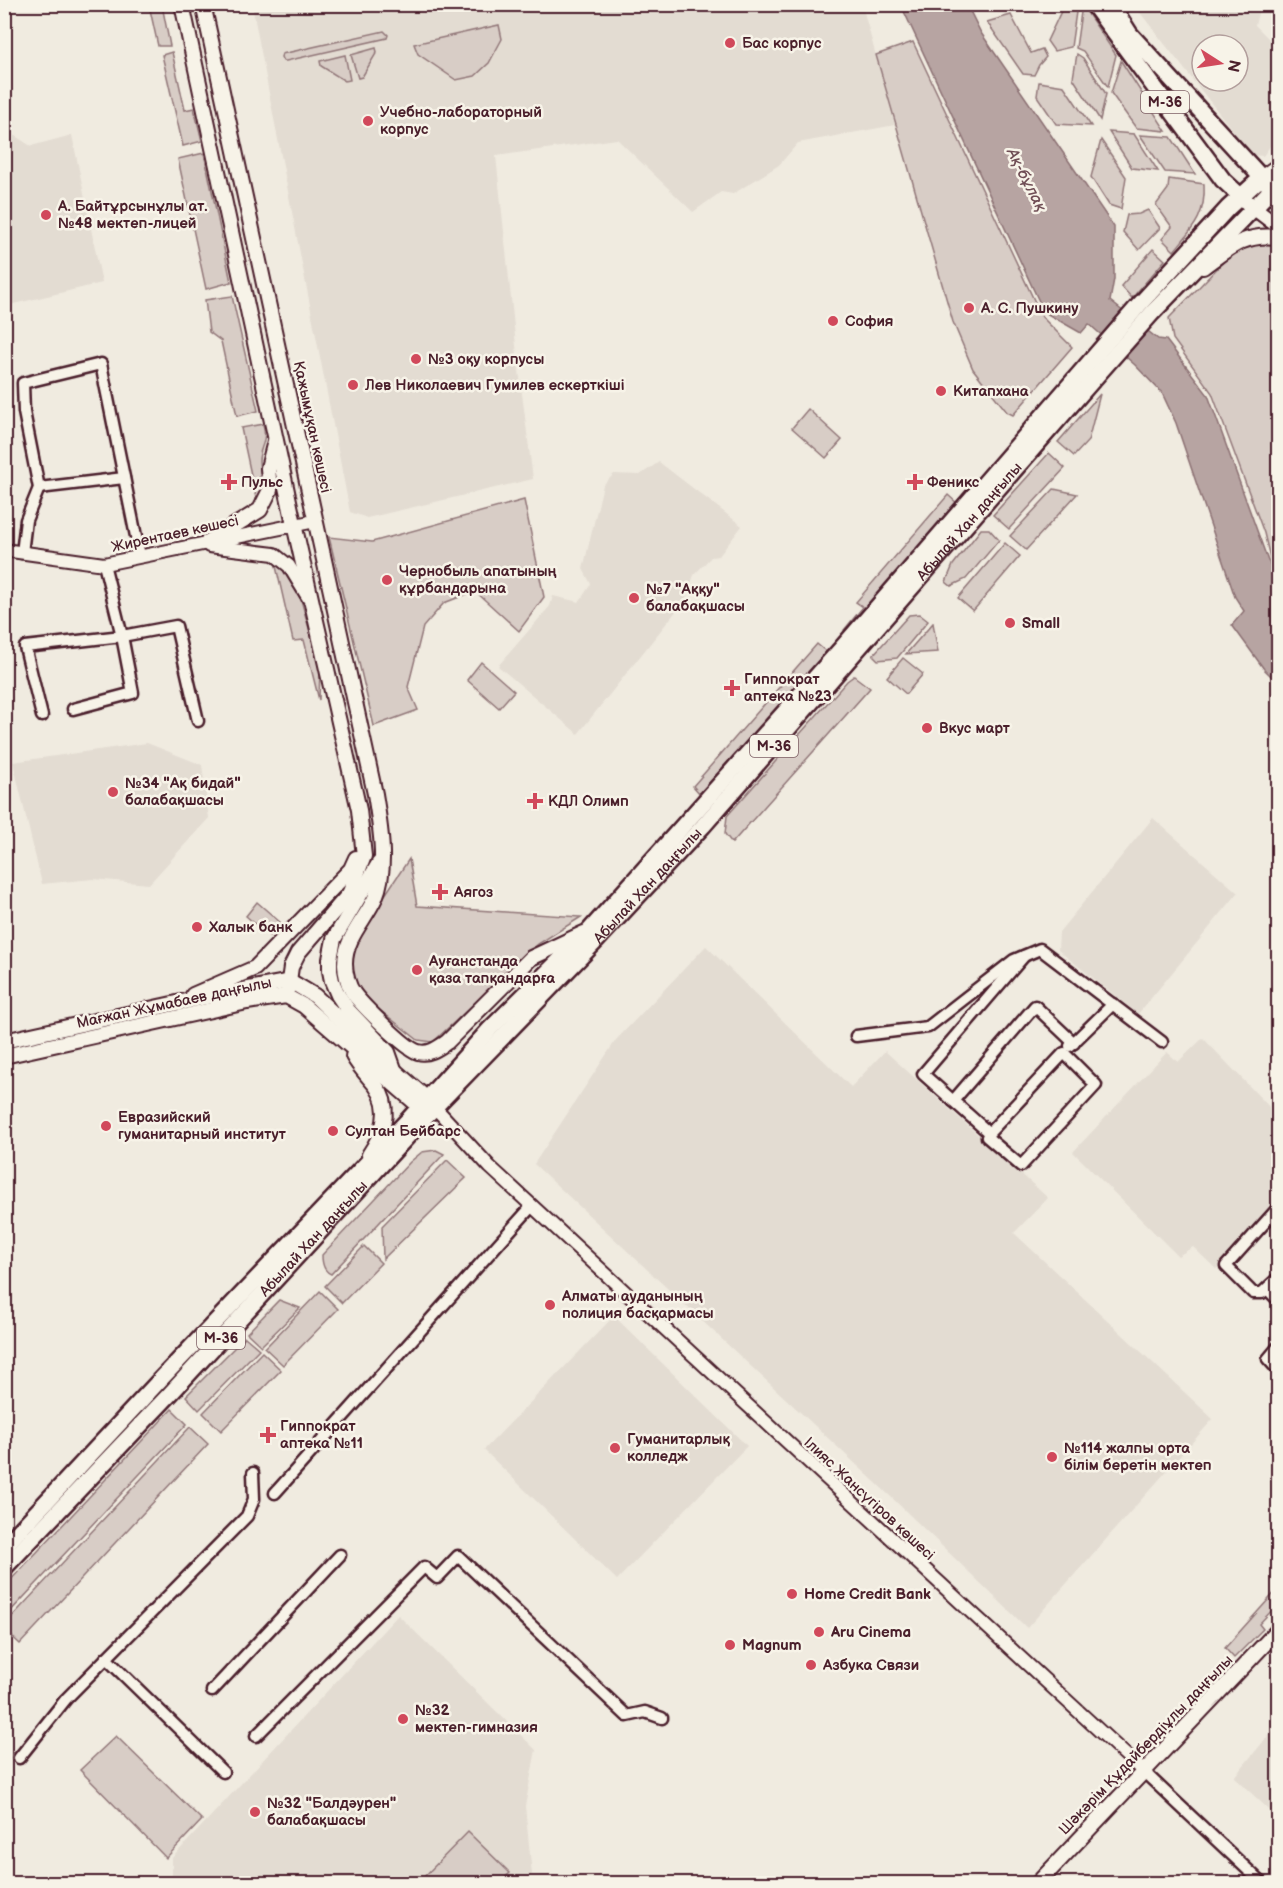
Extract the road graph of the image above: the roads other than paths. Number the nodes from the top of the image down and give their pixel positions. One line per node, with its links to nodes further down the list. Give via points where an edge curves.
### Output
1 (182, 4): 16 (main road)
2 (203, 4): 19 (main road, Қажымұқан көшесі)
3 (1093, 4): 6 (main road, M-36)
4 (1111, 4): 5 (main road, M-36, via 1130,34)
5 (1221, 134): 6 (main road, via 1218,148); 8 (main road, M-36)
6 (1200, 149): 9 (main road, M-36)
7 (1278, 166): 8 (main road)
8 (1272, 185): 9 (main road, Абылай Хан даңғылы); 10 (main road, Абылай Хан даңғылы / M-36)
9 (1239, 197): 10 (main road); 14 (main road, Абылай Хан даңғылы / M-36)
10 (1253, 207): 11 (main road); 13 (main road, Абылай Хан даңғылы / M-36)
11 (1278, 226)
12 (1278, 237): 13 (main road, via 1260,235 1239,242)
13 (1186, 278): 14 (main road, Абылай Хан даңғылы / M-36)
14 (1145, 309): 15 (main road, Абылай Хан даңғылы / M-36)
15 (1093, 368): 34 (main road, Абылай Хан даңғылы / M-36); 49 (main road, Абылай Хан даңғылы / M-36, via 703,826 597,940)
16 (276, 439): 20 (main road); 21 (main road, via 268,468 270,490 260,510)
17 (124, 478): 18 (street); 18 (street, via 101,364 23,383 24,412); 24 (street)
18 (39, 488): 23 (street, via 26,520)
19 (315, 521): 20 (street, Жирентаев көшесі); 32 (main road, Қажымұқан көшесі, via 375,794)
20 (294, 524): 21 (street, Жирентаев көшесі); 26 (main road)
21 (201, 544): 24 (street, Жирентаев көшесі); 26 (street, via 274,554 289,566)
22 (4, 550): 23 (street, Жирентаев көшесі)
23 (22, 553): 25 (street, Жирентаев көшесі)
24 (140, 556): 25 (street, Жирентаев көшесі)
25 (104, 564): 27 (street)
26 (312, 604): 31 (main road)
27 (122, 636): 28 (street, via 133,693); 29 (street, via 25,647); 30 (street, via 176,626)
28 (73, 709)
29 (42, 716)
30 (198, 721)
31 (363, 836): 33 (main road, via 364,856); 38 (main road, via 351,868 255,968 197,992)
32 (382, 858): 33 (main road); 34 (main road, Қажымұқан көшесі, via 378,888 345,952 348,982 354,994 407,1047 420,1053 435,1051 447,1042 531,958); 47 (main road, via 334,939 330,971 338,995 388,1052)
33 (350, 892): 36 (main road, via 298,952)
34 (589, 930): 49 (main road, Абылай Хан даңғылы / M-36, via 490,1029)
35 (1024, 956): 39 (street, via 1040,949); 40 (street, via 928,1027); 48 (street, via 923,1074)
36 (290, 981): 37 (main road); 38 (main road, Мағжан Жұмабаев даңғылы); 47 (main road, via 315,996)
37 (286, 996): 41 (main road, Мағжан Жұмабаев даңғылы); 46 (main road, Мағжан Жұмабаев даңғылы)
38 (186, 1001): 42 (main road, Мағжан Жұмабаев даңғылы)
39 (1113, 1004): 43 (street); 44 (street)
40 (856, 1036)
41 (340, 1037): 49 (main road, Мағжан Жұмабаев даңғылы); 51 (main road, via 378,1088 385,1115 378,1141)
42 (4, 1041)
43 (1162, 1042)
44 (1074, 1043): 45 (street); 48 (street, via 1035,1006)
45 (1064, 1053): 50 (street); 50 (street, via 1096,1085 1021,1166 987,1137)
46 (4, 1056)
47 (394, 1069): 49 (main road)
48 (952, 1101): 50 (street)
49 (427, 1107): 51 (main road, Абылай Хан даңғылы / M-36); 52 (street, Ілияс Жансүгіров көшесі, via 459,1133); 63 (main road, Абылай Хан даңғылы / M-36, via 170,1394)
50 (989, 1133)
51 (344, 1188): 61 (main road, Абылай Хан даңғылы / M-36)
52 (532, 1206): 60 (street); 70 (street, Ілияс Жансүгіров көшесі)
53 (1278, 1208): 55 (street, via 1226,1266 1253,1293)
54 (1278, 1278): 55 (street)
55 (1267, 1289): 56 (street)
56 (1278, 1300)
57 (1278, 1347): 58 (street, via 1268,1359)
58 (1278, 1370)
59 (253, 1473): 65 (street, via 254,1499 247,1516)
60 (275, 1493)
61 (4, 1547)
62 (340, 1555): 66 (street)
63 (4, 1568)
64 (1278, 1630): 70 (main road, Шәкәрім Құдайбердіұлы даңғылы)
65 (106, 1658): 69 (street, via 66,1699); 71 (street)
66 (212, 1691)
67 (662, 1718): 68 (street, via 645,1712 627,1716 458,1556 437,1578 424,1567)
68 (256, 1736)
69 (19, 1758)
70 (1143, 1771): 72 (main road, Шәкәрім Құдайбердіұлы даңғылы); 73 (street, Ілияс Жансүгіров көшесі)
71 (223, 1772)
72 (1037, 1884)
73 (1263, 1884)

